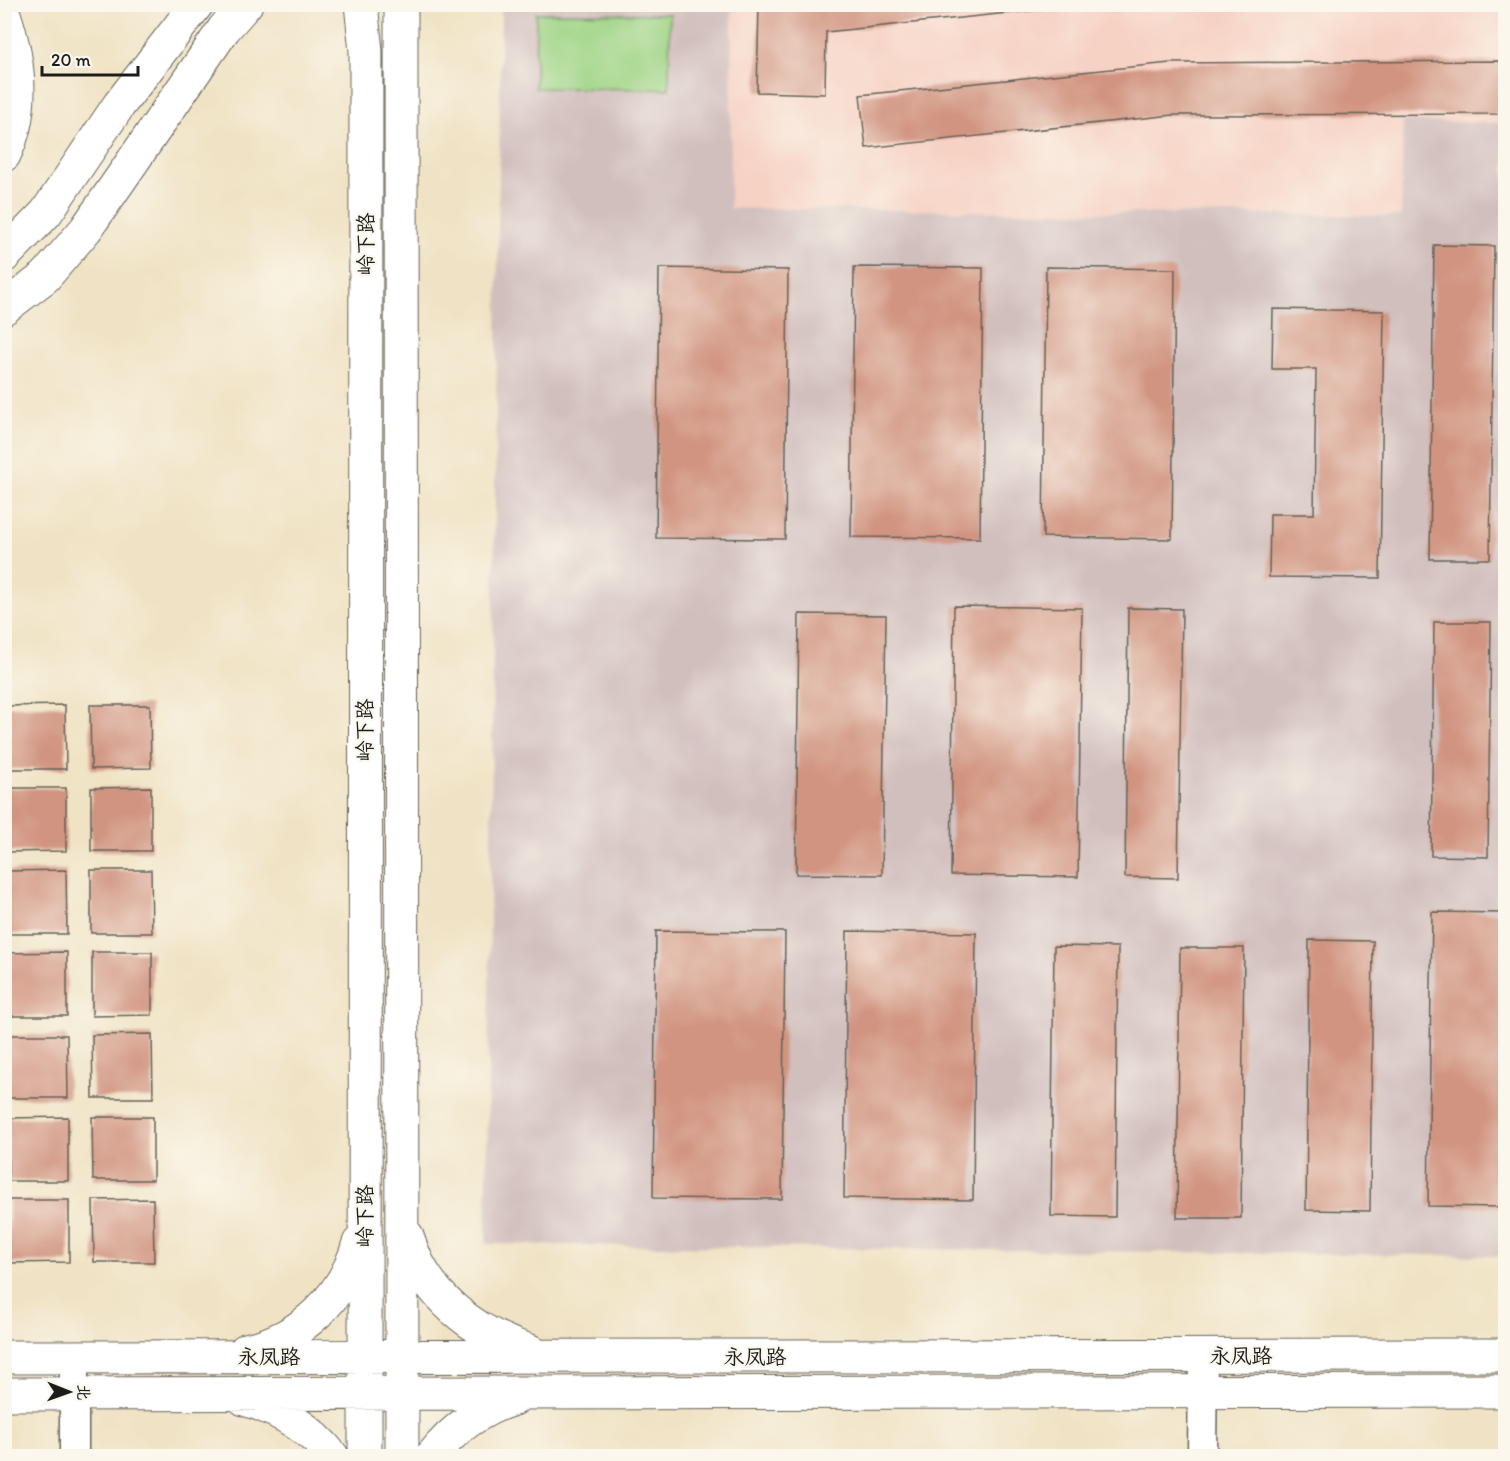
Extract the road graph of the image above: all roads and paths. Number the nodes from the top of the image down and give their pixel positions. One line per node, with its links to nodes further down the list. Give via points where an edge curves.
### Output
1 (197, 4): 7 (street, via 119,105 46,213)
2 (246, 4): 8 (street, via 224,29 86,229 45,276)
3 (361, 4): 9 (street, 岭下路, via 366,51)
4 (401, 4): 10 (street, 岭下路)
5 (4, 14): 6 (street, via 15,47 20,86)
6 (4, 155)
7 (4, 256)
8 (4, 308)
9 (365, 1206): 15 (street, via 360,1241 348,1274 339,1290 311,1318 286,1335 255,1348); 16 (street, 岭下路)
10 (402, 1210): 17 (street, 岭下路); 18 (street, via 408,1241 419,1267 451,1307 503,1341)
11 (1506, 1355): 12 (street, 永凤路)
12 (1203, 1356): 18 (street, 永凤路); 20 (street)
13 (4, 1357): 14 (street, 永凤路)
14 (74, 1357): 15 (street, 永凤路); 21 (street)
15 (206, 1357): 16 (street, 永凤路)
16 (365, 1358): 17 (street, 永凤路); 23 (street, 岭下路)
17 (402, 1358): 18 (street, 永凤路); 24 (street, 岭下路)
18 (561, 1358)
19 (1506, 1391): 20 (street, 永凤路)
20 (1203, 1392): 25 (street, 永凤路); 32 (street)
21 (74, 1393): 22 (street, 永凤路); 26 (street, 永凤路); 27 (street)
22 (213, 1393): 23 (street, 永凤路); 28 (street, via 246,1400 287,1417)
23 (365, 1393): 24 (street, 永凤路); 29 (street, 岭下路)
24 (402, 1393): 25 (street, 永凤路); 30 (street, 岭下路)
25 (544, 1393): 31 (street, via 483,1410 457,1429)
26 (4, 1394)
27 (74, 1456)
28 (332, 1456)
29 (365, 1456)
30 (402, 1456)
31 (432, 1456)
32 (1202, 1456)

